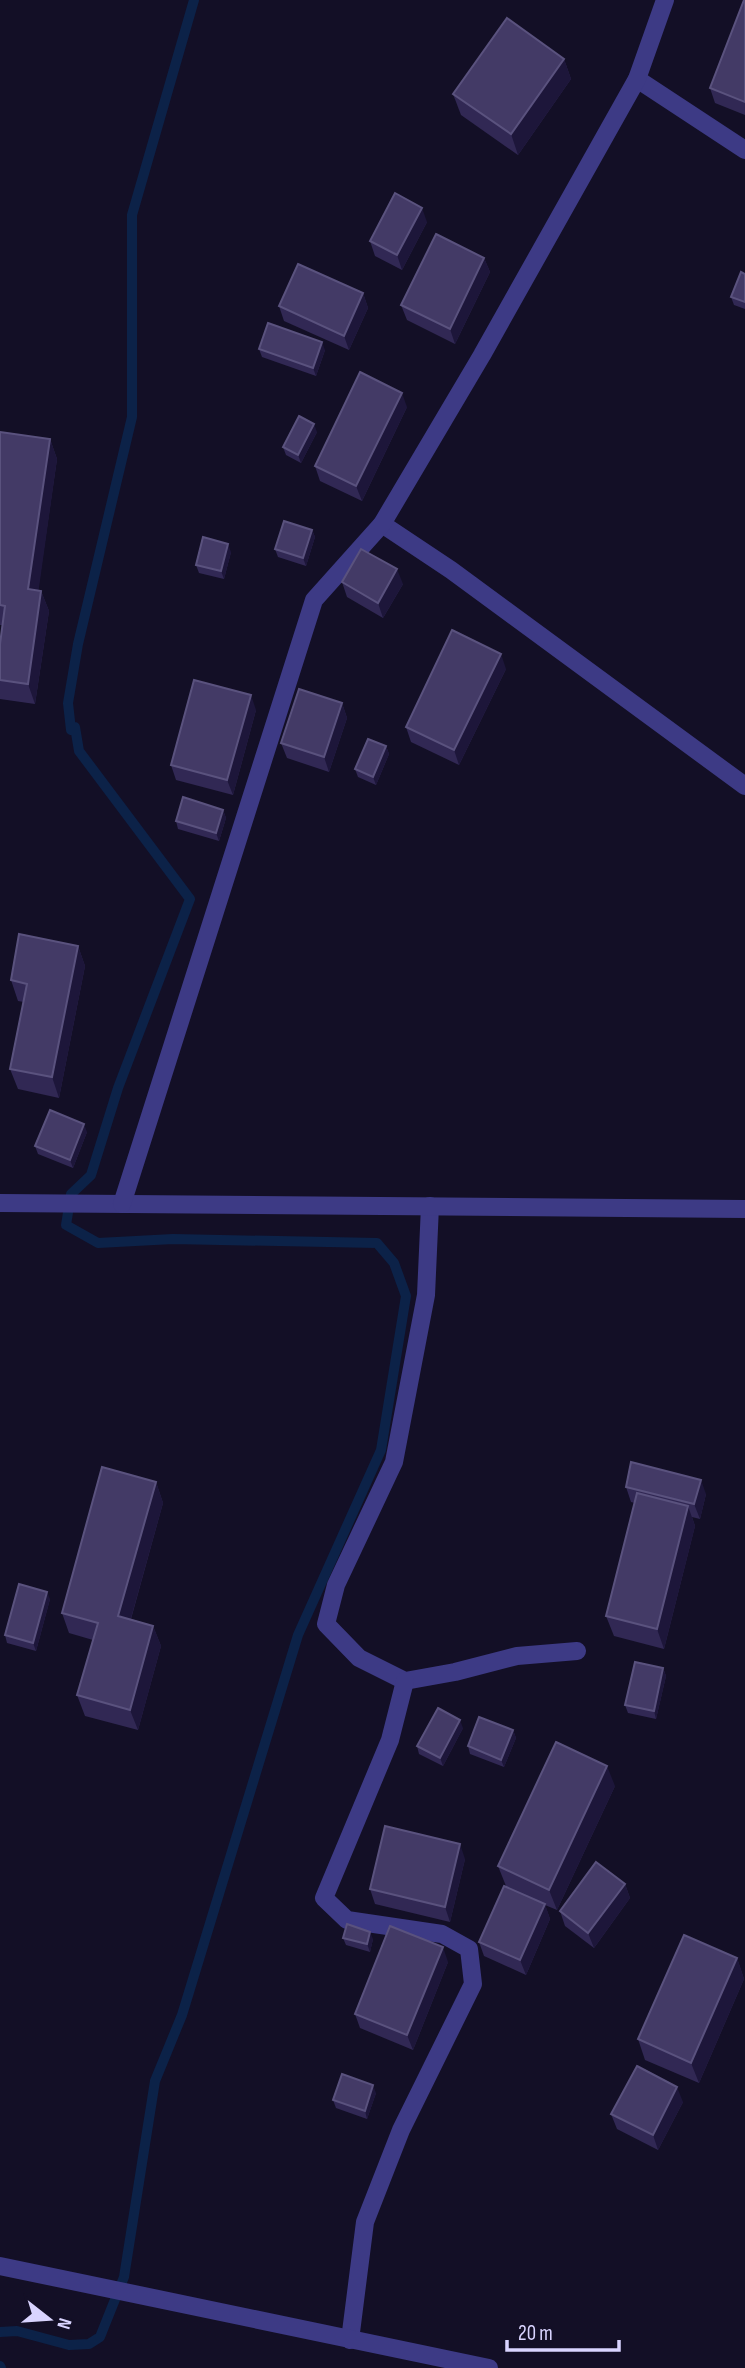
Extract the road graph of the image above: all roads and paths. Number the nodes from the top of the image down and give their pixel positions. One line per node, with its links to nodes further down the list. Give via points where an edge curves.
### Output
1 (665, 0): 2 (street)
2 (637, 79): 3 (street); 4 (street)
3 (745, 150)
4 (382, 524): 5 (street); 7 (street, via 314,600)
5 (745, 786)
6 (0, 1203): 7 (street)
7 (122, 1204): 8 (street)
8 (430, 1206): 9 (street); 11 (street, via 426,1295 394,1462 336,1586 326,1624 359,1658)
9 (745, 1209)
10 (577, 1651): 11 (street, via 517,1656)
11 (405, 1681): 13 (street, via 390,1740 324,1898 347,1920 442,1934 469,1949 473,1984 401,2130 365,2221)
12 (0, 2266): 13 (street)
13 (349, 2340): 14 (street)
14 (489, 2368)

